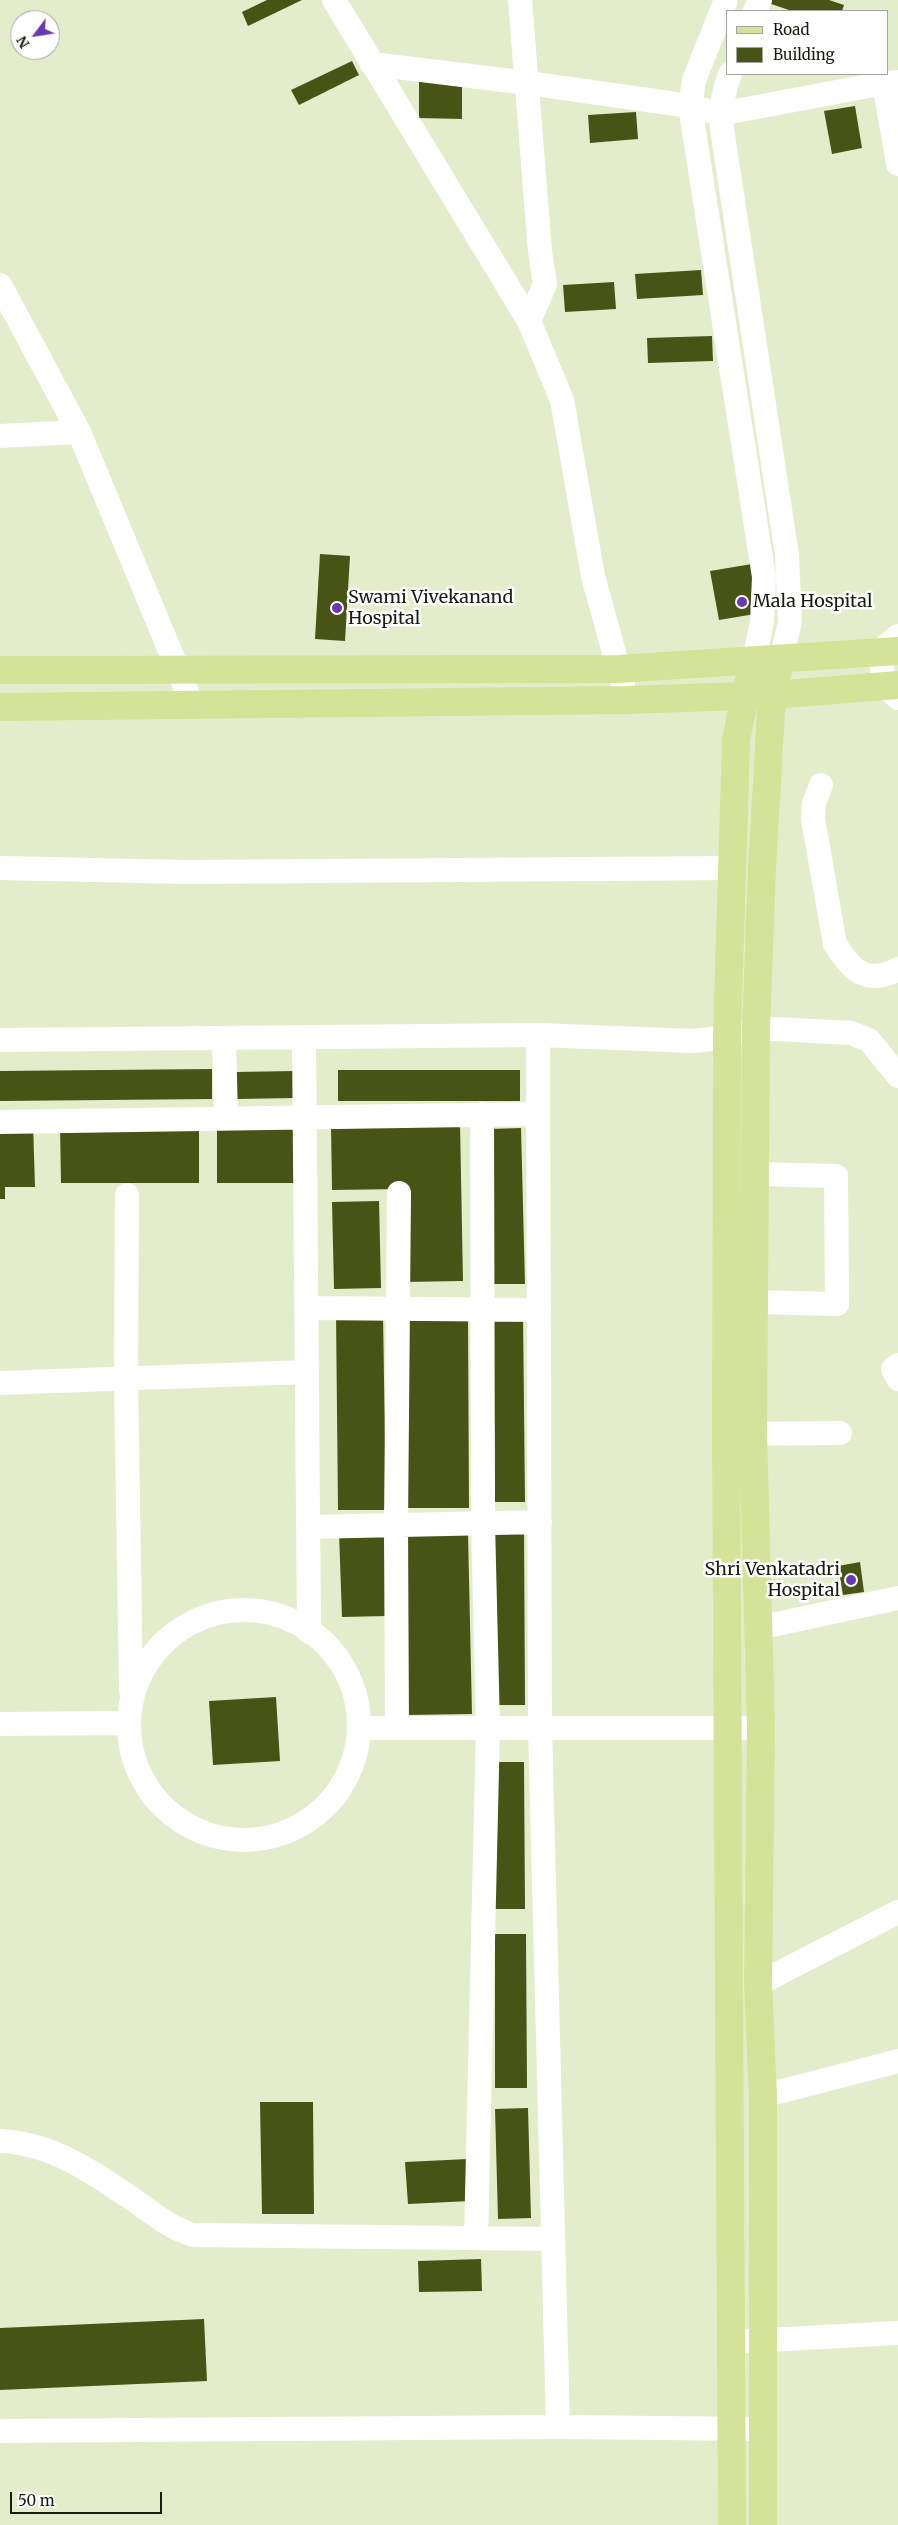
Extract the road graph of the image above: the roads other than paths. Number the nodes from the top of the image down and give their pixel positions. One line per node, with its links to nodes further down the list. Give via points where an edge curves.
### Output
1 (334, 0): 4 (street)
2 (726, 0): 8 (street, via 694,80)
3 (522, 2): 6 (street)
4 (372, 64): 6 (street); 12 (street)
5 (730, 75): 9 (street)
6 (528, 83): 8 (street); 12 (street, via 545,284)
7 (891, 83): 9 (street); 10 (street)
8 (690, 106): 9 (street); 16 (street, via 764,577 762,622)
9 (720, 114): 16 (street, via 787,555 790,622)
10 (898, 164)
11 (0, 285): 13 (street)
12 (529, 320): 18 (street, via 562,400 593,576)
13 (79, 432): 14 (street); 17 (street)
14 (0, 436)
15 (892, 646): 16 (main road); 20 (street)
16 (768, 660): 18 (main road); 21 (main road); 22 (main road)
17 (178, 668): 18 (main road); 19 (main road); 24 (street)
18 (618, 669): 23 (street)
19 (0, 670)
20 (894, 689): 21 (main road)
21 (772, 695): 22 (main road); 30 (main road)
22 (745, 696): 23 (main road); 28 (main road, via 736,740)
23 (627, 700): 24 (main road)
24 (193, 706): 25 (main road)
25 (0, 707)
26 (821, 785): 29 (street, via 812,819 835,944 858,973 874,976)
27 (0, 868): 28 (street, via 186,872)
28 (730, 868): 32 (main road)
29 (898, 969)
30 (756, 1028): 32 (street); 36 (street, via 851,1033 869,1040); 42 (main road)
31 (538, 1035): 32 (street, via 694,1042); 34 (street); 38 (street)
32 (727, 1037): 57 (main road)
33 (224, 1039): 34 (street); 35 (street); 40 (street)
34 (304, 1039): 39 (street)
35 (0, 1040)
36 (898, 1076)
37 (482, 1114): 38 (street); 39 (street); 48 (street)
38 (538, 1114): 49 (street)
39 (305, 1116): 40 (street); 46 (street)
40 (226, 1117): 41 (street)
41 (0, 1122)
42 (755, 1174): 45 (main road); 45 (street, via 836,1176 837,1304)
43 (399, 1193): 47 (street)
44 (126, 1195): 52 (street)
45 (754, 1302): 55 (main road)
46 (307, 1308): 47 (street); 51 (street)
47 (397, 1309): 48 (street); 60 (street)
48 (483, 1310): 49 (street); 59 (street)
49 (539, 1310): 58 (street)
50 (898, 1365): 53 (street, via 893,1369)
51 (307, 1372): 52 (street); 61 (street)
52 (126, 1379): 54 (street); 65 (street)
53 (898, 1380)
54 (0, 1383)
55 (754, 1433): 56 (street); 57 (street); 63 (main road)
56 (840, 1433)
57 (726, 1434): 72 (main road)
58 (540, 1522): 59 (street); 69 (street)
59 (484, 1523): 60 (street); 68 (street)
60 (396, 1525): 61 (street); 71 (street)
61 (308, 1527): 64 (street)
62 (898, 1598): 63 (street)
63 (758, 1628): 73 (main road)
64 (309, 1632): 65 (street, via 296,1622 272,1613 226,1611 194,1621 170,1635 150,1657); 70 (street, via 334,1654 351,1682 359,1713)
65 (131, 1697): 66 (street)
66 (128, 1723): 67 (street); 70 (street, via 134,1761 148,1790 175,1819 224,1840 258,1841 290,1832 315,1818 337,1794 355,1758)
67 (0, 1724)
68 (488, 1727): 69 (street); 71 (street); 79 (street)
69 (540, 1727): 72 (street); 80 (street)
70 (359, 1728): 71 (street)
71 (397, 1728)
72 (729, 1728): 73 (street); 83 (main road)
73 (761, 1728): 75 (main road)
74 (898, 1912): 75 (street)
75 (758, 1984): 77 (main road)
76 (898, 2061): 77 (street)
77 (763, 2096): 82 (main road)
78 (0, 2141): 79 (street, via 44,2148 92,2172 176,2230 194,2235)
79 (476, 2238): 80 (street)
80 (553, 2239): 84 (street)
81 (898, 2333): 82 (street)
82 (763, 2340): 83 (street); 86 (main road)
83 (731, 2342): 85 (main road)
84 (558, 2427): 85 (street); 87 (street)
85 (732, 2429): 86 (street); 88 (main road)
86 (763, 2429): 89 (main road)
87 (0, 2431)
88 (732, 2525)
89 (763, 2525)

